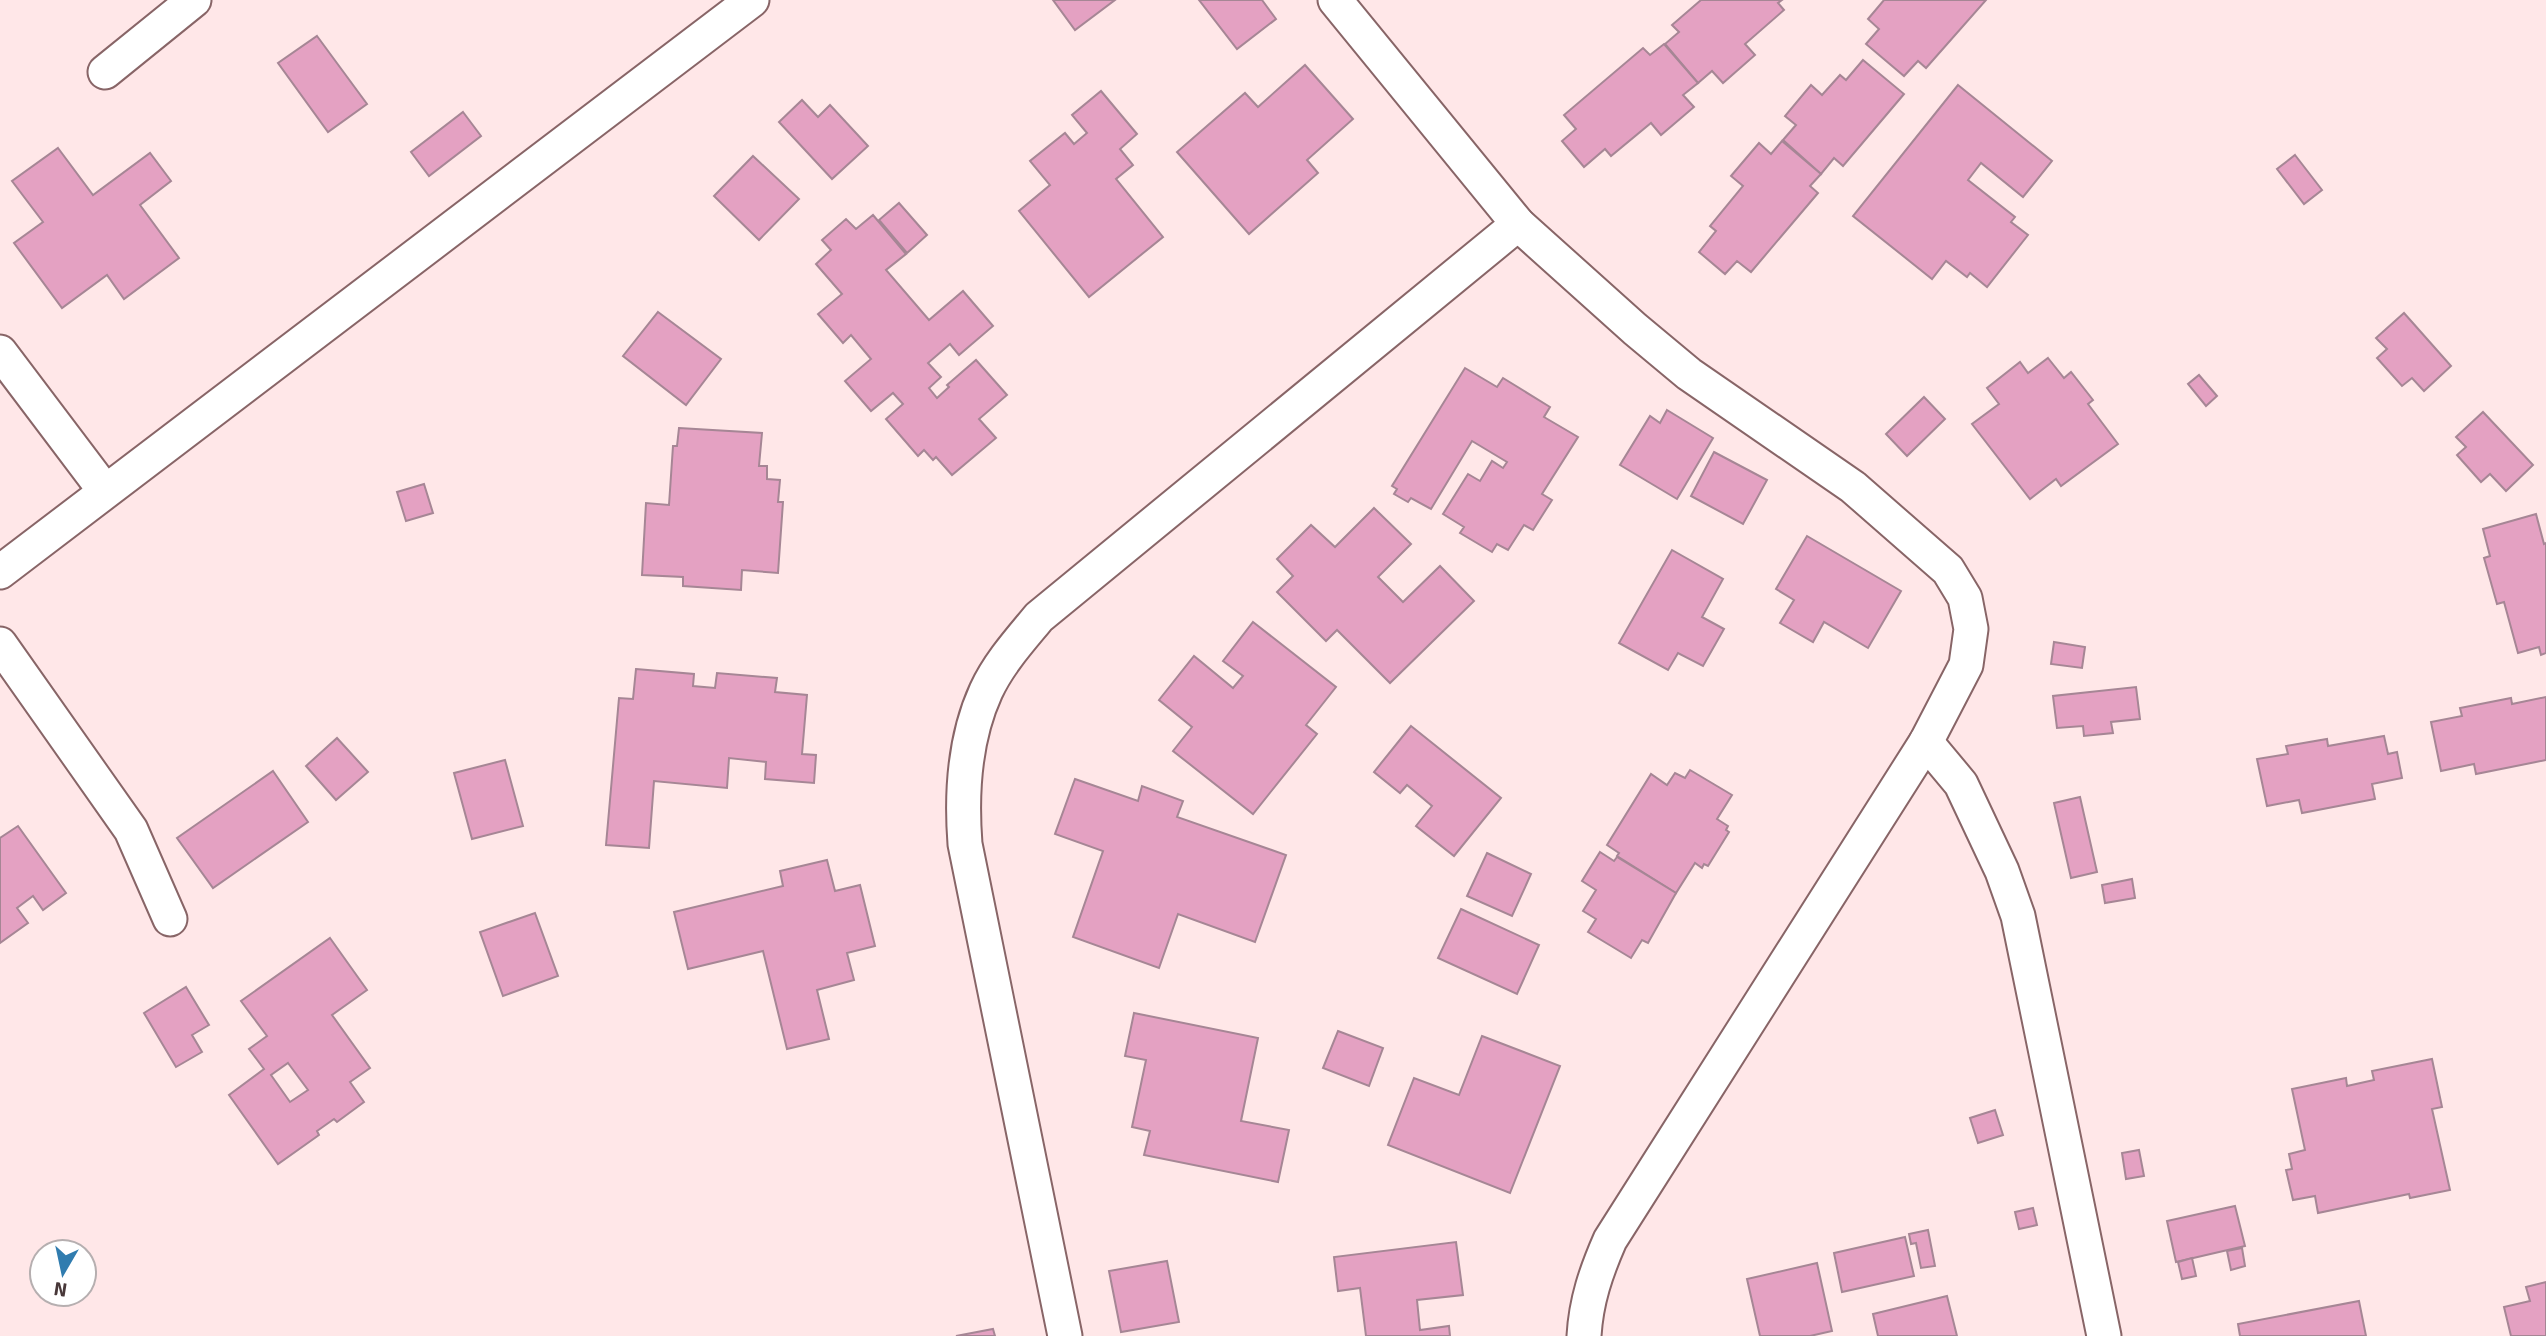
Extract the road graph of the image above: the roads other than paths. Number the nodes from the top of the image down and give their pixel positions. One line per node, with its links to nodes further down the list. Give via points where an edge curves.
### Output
1 (194, 0): 4 (street)
2 (752, 0): 7 (street)
3 (1335, 0): 5 (street)
4 (105, 72)
5 (1518, 224): 10 (street, via 1689,374 1853,487 1948,570 1965,598 1971,629 1966,664); 12 (street, via 1039,617 986,691 964,777 965,844)
6 (0, 352): 7 (street)
7 (105, 491): 8 (street)
8 (0, 572)
9 (0, 644): 11 (street, via 131,830)
10 (1926, 743): 13 (street, via 1610,1240 1590,1292); 14 (street, via 1961,784 2018,916)
11 (170, 919)
12 (1065, 1336)
13 (1584, 1336)
14 (2104, 1336)

